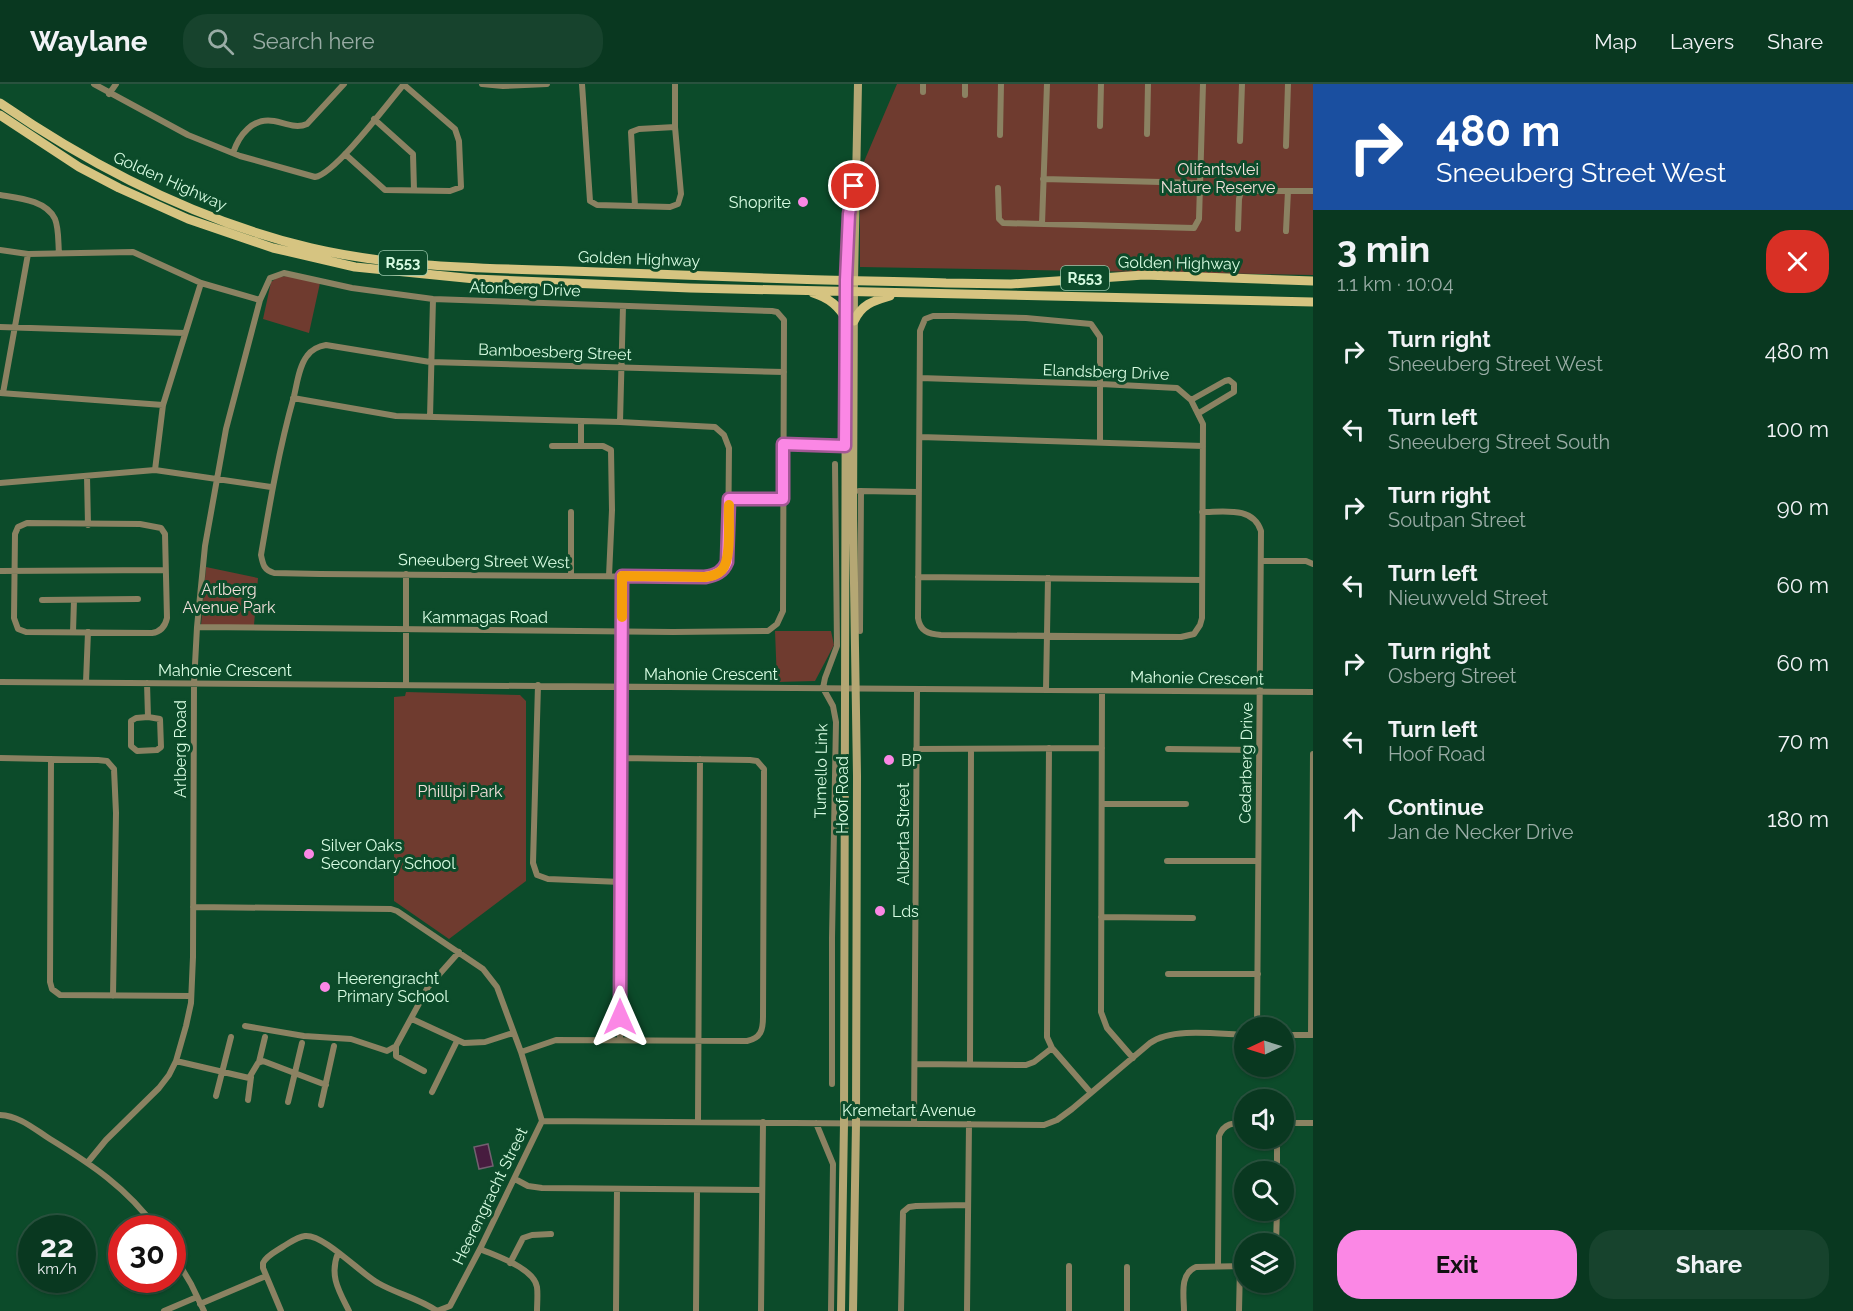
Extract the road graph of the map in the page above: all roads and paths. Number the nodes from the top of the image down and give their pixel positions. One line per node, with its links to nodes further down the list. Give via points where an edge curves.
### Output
1 (94, 84): 20 (street)
2 (116, 84): 20 (street)
3 (344, 84): 31 (street, via 307,124 297,127 262,122 242,134)
4 (404, 84): 24 (street); 36 (street, via 453,126 459,141 461,187 450,191)
5 (482, 84): 6 (street)
6 (546, 84)
7 (582, 84): 40 (street, via 590,201 597,205)
8 (675, 84): 26 (street)
9 (858, 84): 48 (main road, Hoof Road, via 854,186 849,214)
10 (923, 84): 19 (street)
11 (965, 84): 21 (street)
12 (1001, 84): 28 (street)
13 (1047, 84): 33 (street)
14 (1101, 84): 25 (street)
15 (1148, 84): 27 (street)
16 (1203, 84): 34 (street)
17 (1242, 84): 29 (street)
18 (1288, 84): 30 (street)
19 (923, 92)
20 (109, 94): 31 (street, via 188,135)
21 (964, 95)
22 (0, 103): 48 (main road, Golden Highway / R553, via 76,152 147,190 228,223 313,248 466,268)
23 (0, 115): 51 (main road, Golden Highway / R553, via 79,167 154,204 252,242 325,261 475,279)
24 (374, 120): 32 (street); 36 (street, via 413,154)
25 (1100, 126)
26 (675, 127): 40 (street, via 631,132); 40 (street, via 681,194 678,204)
27 (1147, 134)
28 (1000, 135)
29 (1240, 141)
30 (1286, 146)
31 (233, 153): 32 (street, via 315,177)
32 (345, 153): 36 (street, via 385,190)
33 (1043, 179): 34 (street); 41 (street)
34 (1200, 183): 41 (street, via 1198,221 1193,228)
35 (998, 188): 41 (street, via 1001,222)
36 (414, 190)
37 (1288, 191): 38 (street); 42 (street, via 1241,191); 43 (street)
38 (1313, 191)
39 (0, 195): 45 (street, via 32,201 52,215 57,225)
40 (635, 206)
41 (1042, 224)
42 (1238, 229)
43 (1286, 231)
44 (0, 250): 46 (street)
45 (59, 253): 46 (street); 50 (street, via 133,252)
46 (28, 254): 60 (street)
47 (273, 276): 54 (street, Atonberg Drive, via 284,273 352,288); 55 (street, Arlberg Road)
48 (850, 280): 49 (main road, Golden Highway / R553, via 1011,284 1144,275); 52 (main road, Hoof Road)
49 (1313, 281)
50 (201, 283): 55 (street); 61 (street)
51 (805, 291): 52 (main road, Golden Highway / R553); 58 (main road, via 831,301)
52 (850, 291): 53 (main road, Golden Highway / R553); 58 (main road, Hoof Road)
53 (898, 293): 56 (main road, Golden Highway / R553); 58 (main road, via 865,305)
54 (433, 299): 57 (street, Atonberg Drive); 62 (street)
55 (260, 300): 85 (street, Arlberg Road)
56 (1313, 302)
57 (623, 306): 63 (street); 64 (street, Atonberg Drive, via 772,311 785,324)
58 (850, 321): 79 (main road, Hoof Road)
59 (0, 327): 60 (street)
60 (15, 328): 61 (street); 67 (street)
61 (185, 333): 70 (street)
62 (430, 362): 63 (street, Bamboesberg Street); 68 (street, Bamboesberg Street, via 326,345 305,358); 72 (street)
63 (621, 368): 64 (street, Bamboesberg Street); 74 (street)
64 (784, 372): 77 (street)
65 (920, 378): 66 (street, Elandsberg Drive); 66 (street, via 923,322 930,317 953,316 1087,322 1100,337); 75 (street)
66 (1101, 384): 69 (street, Elandsberg Drive, via 1174,387); 76 (street)
67 (1, 393): 70 (street)
68 (293, 398): 72 (street, via 387,415); 87 (street)
69 (1191, 400): 71 (street); 71 (street, via 1225,381 1234,384 1234,392)
70 (163, 405): 83 (street)
71 (1199, 413): 81 (street)
72 (430, 417): 73 (street)
73 (581, 421): 74 (street); 78 (street)
74 (620, 422): 90 (street, via 710,426 721,432 729,448)
75 (920, 437): 76 (street); 89 (street)
76 (1100, 442): 81 (street)
77 (783, 444): 79 (street); 91 (street)
78 (581, 445): 80 (street); 102 (street, via 606,447 611,452)
79 (849, 445): 88 (main road, Hoof Road)
80 (552, 446)
81 (1203, 446): 93 (street)
82 (835, 464): 124 (street, via 837,646)
83 (155, 470): 84 (street); 85 (street)
84 (87, 476): 86 (street); 94 (street)
85 (217, 478): 87 (street); 110 (street, Arlberg Road)
86 (0, 483)
87 (272, 487): 100 (street, Sneeuberg Street West, via 261,555 265,569 274,573)
88 (853, 491): 89 (street); 113 (street); 125 (main road, Hoof Road); 126 (main road, Hoof Road)
89 (918, 492): 104 (street)
90 (729, 499): 91 (street); 103 (street, Sneeuberg Street West, via 728,557 718,574)
91 (783, 499): 112 (street, Kammagas Road, via 783,611 773,628 756,633)
92 (571, 512): 101 (street)
93 (1202, 512): 95 (street, Cedarberg Drive, via 1252,516 1261,531); 106 (street)
94 (88, 525): 97 (street, via 140,524 161,528 165,534); 99 (street, via 20,525 15,534)
95 (1261, 561): 96 (street); 130 (street, Cedarberg Drive)
96 (1313, 564)
97 (165, 570): 99 (street); 115 (street, via 167,618 160,631)
98 (0, 571): 99 (street)
99 (14, 571): 114 (street, via 14,621 18,629)
100 (406, 574): 101 (street, Sneeuberg Street West); 111 (street)
101 (571, 576): 102 (street, Sneeuberg Street West)
102 (609, 576): 103 (street, Sneeuberg Street West)
103 (622, 576): 112 (street)
104 (918, 577): 105 (street); 116 (street, via 918,618 924,631 941,635)
105 (1048, 578): 106 (street); 116 (street)
106 (1202, 580): 116 (street, via 1202,618 1194,634)
107 (138, 599): 109 (street)
108 (42, 600): 109 (street)
109 (74, 600): 114 (street)
110 (197, 627): 111 (street, Kammagas Road); 120 (street, Arlberg Road)
111 (406, 630): 112 (street, Kammagas Road); 121 (street)
112 (622, 631): 123 (street)
113 (860, 631)
114 (73, 632): 115 (street)
115 (88, 632): 118 (street)
116 (1047, 636): 128 (street)
117 (0, 682): 118 (street, Mahonie Crescent)
118 (86, 682): 119 (street, Mahonie Crescent)
119 (147, 683): 120 (street, Mahonie Crescent); 132 (street)
120 (194, 683): 121 (street, Mahonie Crescent); 149 (street, Arlberg Road)
121 (406, 685): 122 (street, Mahonie Crescent)
122 (538, 685): 123 (street, Mahonie Crescent); 148 (street, via 533,863 537,875 548,879)
123 (622, 687): 124 (street, Mahonie Crescent); 141 (street)
124 (823, 688): 125 (street, Mahonie Crescent); 183 (street, Tumello Link, via 836,722)
125 (846, 688): 126 (street, Mahonie Crescent); 196 (main road, Hoof Road)
126 (856, 689): 127 (street, Mahonie Crescent); 197 (main road, Hoof Road)
127 (917, 689): 128 (street, Mahonie Crescent); 135 (street, Alberta Street)
128 (1046, 690): 129 (street, Mahonie Crescent)
129 (1102, 691): 130 (street, Mahonie Crescent); 134 (street)
130 (1260, 692): 131 (street, Mahonie Crescent); 138 (street, Cedarberg Drive)
131 (1313, 692)
132 (148, 717): 132 (street, via 131,721 131,746 137,751 161,747 160,719)
133 (1048, 748): 134 (street); 136 (street); 172 (street, via 1047,1031)
134 (1102, 748): 144 (street)
135 (916, 749): 136 (street); 177 (street, Alberta Street)
136 (971, 749): 178 (street)
137 (1168, 749): 138 (street)
138 (1259, 750): 147 (street, Cedarberg Drive)
139 (1313, 754): 163 (street)
140 (0, 758): 142 (street)
141 (621, 758): 143 (street); 148 (street)
142 (51, 759): 155 (street, via 51,982 54,992 65,995); 155 (street, via 103,760 114,769)
143 (700, 759): 168 (street); 168 (street, via 750,760 764,771 764,1017 762,1032 747,1041)
144 (1103, 804): 145 (street); 150 (street)
145 (1186, 804)
146 (1167, 861): 147 (street)
147 (1258, 861): 154 (street, Cedarberg Drive)
148 (621, 882): 166 (street)
149 (193, 907): 152 (street, Heerengracht Street, via 388,908); 156 (street, Arlberg Road)
150 (1101, 917): 151 (street); 174 (street, via 1102,1019)
151 (1193, 918)
152 (459, 952): 158 (street, via 429,987); 160 (street, Heerengracht Street, via 493,980)
153 (1168, 974): 154 (street)
154 (1258, 974): 157 (street, Cedarberg Drive)
155 (113, 996): 156 (street)
156 (191, 996): 175 (street, Arlberg Road)
157 (1257, 1017)
158 (412, 1019): 167 (street); 171 (street)
159 (245, 1026): 171 (street, via 351,1039 387,1051)
160 (513, 1033): 167 (street, via 478,1043); 173 (street, Heerengracht Street)
161 (1234, 1035): 174 (street, Kremetart Avenue, via 1166,1035)
162 (1294, 1035): 163 (street)
163 (1312, 1035)
164 (231, 1037): 180 (street)
165 (265, 1037): 176 (street)
166 (620, 1040): 168 (street); 173 (street, via 556,1040)
167 (457, 1041): 185 (street)
168 (699, 1041): 193 (street)
169 (302, 1043): 181 (street)
170 (334, 1046): 184 (street)
171 (396, 1046): 179 (street, via 396,1056)
172 (1052, 1048): 178 (street, via 1026,1065); 186 (street)
173 (520, 1052): 192 (street, Heerengracht Street)
174 (1133, 1058): 186 (street, Kremetart Avenue)
175 (176, 1061): 180 (street); 203 (street, Arlberg Road, via 159,1088)
176 (259, 1062): 181 (street); 182 (street)
177 (915, 1064): 178 (street); 198 (street, Alberta Street)
178 (970, 1064)
179 (424, 1071)
180 (222, 1072): 182 (street); 187 (street)
181 (295, 1073): 184 (street); 189 (street)
182 (251, 1077): 188 (street)
183 (832, 1084)
184 (326, 1085): 190 (street)
185 (432, 1092)
186 (1090, 1093): 202 (street, Kremetart Avenue, via 1050,1123)
187 (216, 1096)
188 (248, 1100)
189 (288, 1102)
190 (321, 1105)
191 (0, 1115): 203 (street, via 20,1120)
192 (542, 1121): 193 (street, Kremetart Avenue); 204 (street, Heerengracht Street)
193 (698, 1122): 194 (street, Kremetart Avenue)
194 (763, 1122): 195 (street, Kremetart Avenue); 207 (street)
195 (816, 1123): 196 (street, Kremetart Avenue); 232 (street, via 833,1164)
196 (844, 1123): 197 (street, Kremetart Avenue); 233 (main road, Hoof Road)
197 (856, 1123): 198 (street, Kremetart Avenue); 234 (main road, Hoof Road)
198 (914, 1123): 202 (street, Kremetart Avenue)
199 (1234, 1123): 215 (street, via 1223,1128 1218,1142)
200 (1294, 1123): 201 (street)
201 (1313, 1123)
202 (969, 1124): 208 (street)
203 (88, 1162): 209 (street)
204 (515, 1179): 205 (street, via 542,1188); 211 (street, Heerengracht Street)
205 (616, 1189): 206 (street); 229 (street)
206 (697, 1190): 207 (street); 230 (street)
207 (762, 1190): 231 (street)
208 (968, 1205): 235 (street, via 916,1206 903,1212); 236 (street)
209 (144, 1215)
210 (551, 1234): 213 (street, via 526,1236)
211 (480, 1249): 213 (street); 222 (street, Heerengracht Street)
212 (338, 1253): 218 (street, via 315,1237 300,1237 265,1258 262,1265); 226 (street, via 335,1280); 227 (street, via 376,1282)
213 (510, 1263): 228 (street, via 535,1282)
214 (1069, 1266): 237 (street)
215 (1218, 1266): 216 (street); 239 (street, via 1196,1267 1187,1273)
216 (1234, 1266)
217 (1127, 1267): 238 (street)
218 (266, 1276): 221 (street); 225 (street)
219 (186, 1277): 221 (street)
220 (1240, 1293): 240 (street)
221 (199, 1300): 223 (street); 224 (street)
222 (450, 1308): 227 (street, Heerengracht Street)
223 (164, 1311)
224 (204, 1311)
225 (281, 1311)
226 (350, 1311)
227 (437, 1311)
228 (537, 1311)
229 (616, 1311)
230 (696, 1311)
231 (761, 1311)
232 (831, 1311)
233 (840, 1311)
234 (853, 1311)
235 (901, 1311)
236 (967, 1311)
237 (1069, 1311)
238 (1127, 1311)
239 (1184, 1311)
240 (1239, 1311)

